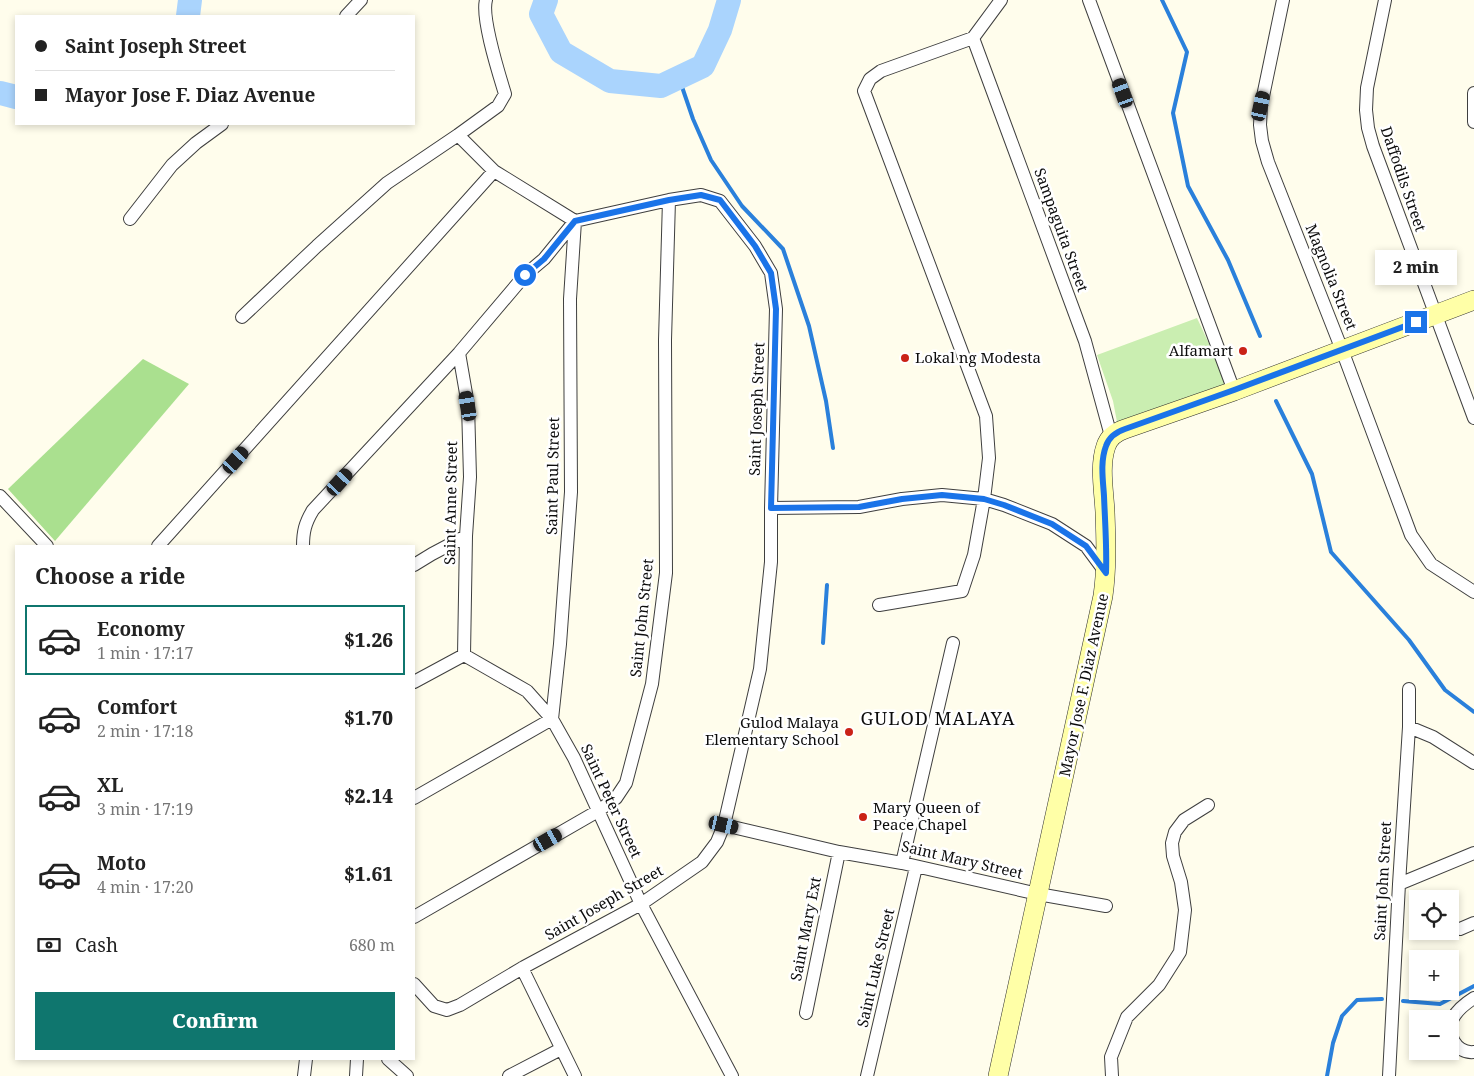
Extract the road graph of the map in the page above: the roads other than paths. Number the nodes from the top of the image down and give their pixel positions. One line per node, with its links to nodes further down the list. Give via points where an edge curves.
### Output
1 (361, 0): 7 (street)
2 (486, 0): 12 (street, via 488,27 505,94 498,106)
3 (1001, 0): 8 (street)
4 (1089, 0): 22 (street)
5 (1283, 0): 20 (street, Magnolia Street, via 1261,106 1262,141)
6 (1386, 0): 18 (street, Daffodils Street, via 1368,88 1368,128)
7 (347, 15)
8 (974, 38): 24 (street, Sampaguita Street, via 1085,341); 26 (street, via 881,71 870,79 864,91 986,416 989,458)
9 (1474, 93): 10 (street)
10 (1474, 122)
11 (221, 125): 15 (street, via 172,165)
12 (458, 135): 13 (street); 19 (street, via 386,182)
13 (494, 171): 16 (street); 30 (street)
14 (669, 200): 16 (street, Saint Joseph Street); 27 (street, Saint Joseph Street, via 701,195 720,200 771,273 776,309); 45 (street, Saint John Street, via 665,340 666,573 652,684 626,783 616,798)
15 (130, 219)
16 (575, 221): 21 (street); 40 (street, Saint Paul Street, via 570,299 572,492)
17 (1474, 300): 18 (main road)
18 (1435, 315): 20 (main road); 23 (street, Daffodils Street)
19 (242, 317)
20 (1342, 350): 22 (main road); 34 (street, Magnolia Street, via 1411,535 1432,564)
21 (459, 353): 28 (street, Saint Anne Street, via 468,406 470,476); 31 (street, via 313,510 304,529)
22 (1234, 390): 24 (main road)
23 (1474, 418)
24 (1111, 436): 33 (main road, Mayor Jose F. Diaz Avenue, via 1103,456)
25 (0, 496): 29 (street)
26 (984, 499): 27 (street, via 942,495 846,507); 33 (street, via 1052,524 1086,546); 35 (street, via 974,555 962,591)
27 (771, 508): 46 (street, Saint Joseph Street, via 771,562 760,669)
28 (466, 536): 32 (street); 37 (street, Saint Anne Street)
29 (46, 545)
30 (159, 545)
31 (303, 545)
32 (415, 564)
33 (1106, 573): 52 (main road, Mayor Jose F. Diaz Avenue)
34 (1474, 592)
35 (879, 606)
36 (953, 642): 49 (street)
37 (464, 655): 38 (street); 40 (street, Saint Peter Street, via 528,691)
38 (415, 681)
39 (1409, 689): 41 (street, Saint John Street)
40 (552, 719): 43 (street); 45 (street, Saint Peter Street)
41 (1409, 727): 42 (street, via 1433,737); 51 (street, Saint John Street)
42 (1474, 763)
43 (415, 797)
44 (1208, 805): 75 (street, via 1184,820 1172,843 1185,910 1180,952 1158,985 1127,1017 1111,1057)
45 (598, 811): 53 (street, Saint Peter Street); 55 (street, Saint John Street)
46 (724, 825): 47 (street, Saint Mary Street); 53 (street, Saint Joseph Street, via 717,842 702,862)
47 (839, 852): 49 (street, Saint Mary Street); 61 (street, Saint Mary Ext)
48 (1474, 854): 51 (street)
49 (902, 863): 50 (street, Saint Mary Street)
50 (916, 867): 52 (street, Saint Mary Street); 73 (street, Saint Luke Street)
51 (1399, 884): 76 (street, Saint John Street)
52 (1038, 894): 54 (street, Saint Mary Street); 74 (main road, Mayor Jose F. Diaz Avenue)
53 (642, 904): 58 (street, Saint Joseph Street); 72 (street, Saint Peter Street)
54 (1106, 906)
55 (415, 915)
56 (1474, 923): 57 (street)
57 (1460, 928)
58 (522, 968): 59 (street, Saint Joseph Street, via 447,1010 434,1006); 62 (street)
59 (415, 985)
60 (1474, 998): 63 (street, via 1458,1011 1452,1020 1451,1030 1458,1048)
61 (806, 1013)
62 (562, 1049): 70 (street); 71 (street)
63 (1474, 1052)
64 (306, 1060): 67 (street)
65 (357, 1060): 68 (street)
66 (389, 1060): 69 (street)
67 (304, 1076)
68 (356, 1076)
69 (407, 1076)
70 (509, 1076)
71 (575, 1076)
72 (732, 1076)
73 (867, 1076)
74 (998, 1076)
75 (1112, 1076)
76 (1389, 1076)

